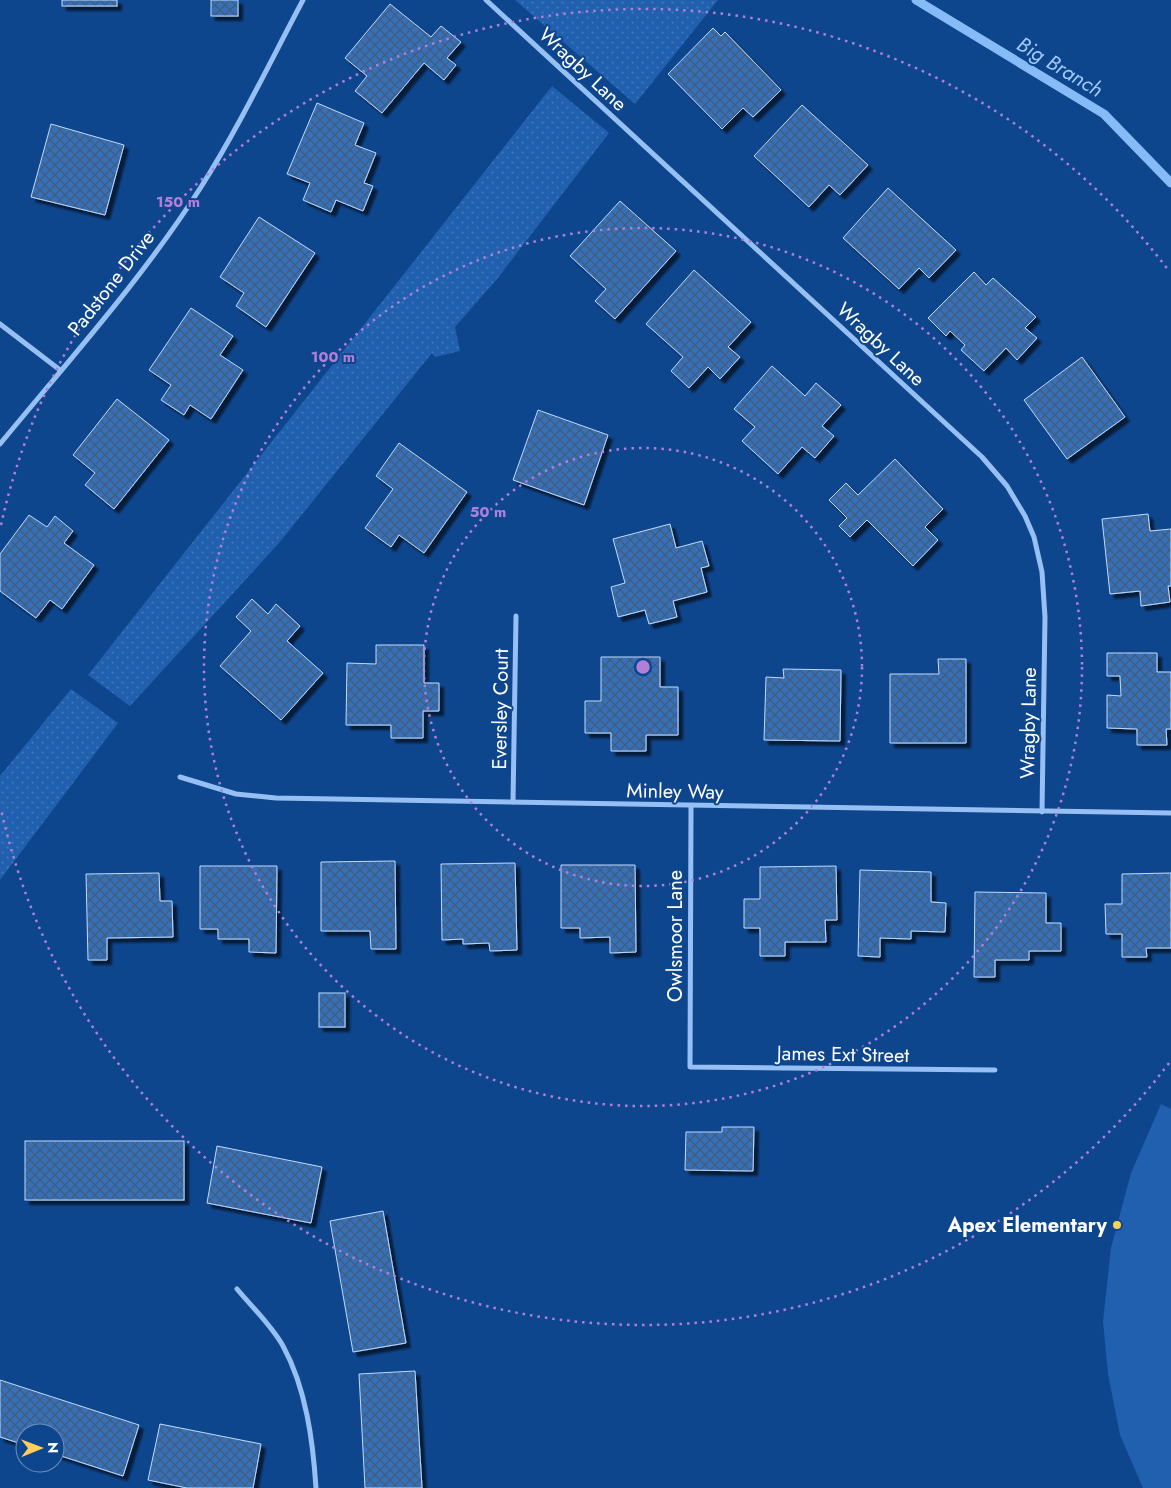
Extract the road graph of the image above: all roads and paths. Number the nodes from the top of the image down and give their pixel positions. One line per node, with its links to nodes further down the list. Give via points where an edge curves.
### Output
1 (303, 0): 4 (street, Padstone Drive, via 201,188 149,262)
2 (486, 0): 10 (street, Wragby Lane, via 976,451 1007,486 1034,537 1044,591)
3 (0, 324): 4 (street)
4 (60, 370): 5 (street, Padstone Drive)
5 (0, 444)
6 (516, 616): 8 (street, Eversley Court)
7 (180, 777): 8 (street, Minley Way, via 236,794 262,798)
8 (513, 802): 9 (street, Minley Way)
9 (691, 806): 10 (street, Minley Way); 12 (street, Owlsmoor Lane)
10 (1042, 812): 11 (street, Minley Way)
11 (1171, 813)
12 (690, 1067): 13 (street, James Ext Street)
13 (995, 1070)
14 (237, 1289): 15 (street, via 283,1345 308,1424)
15 (316, 1488)

